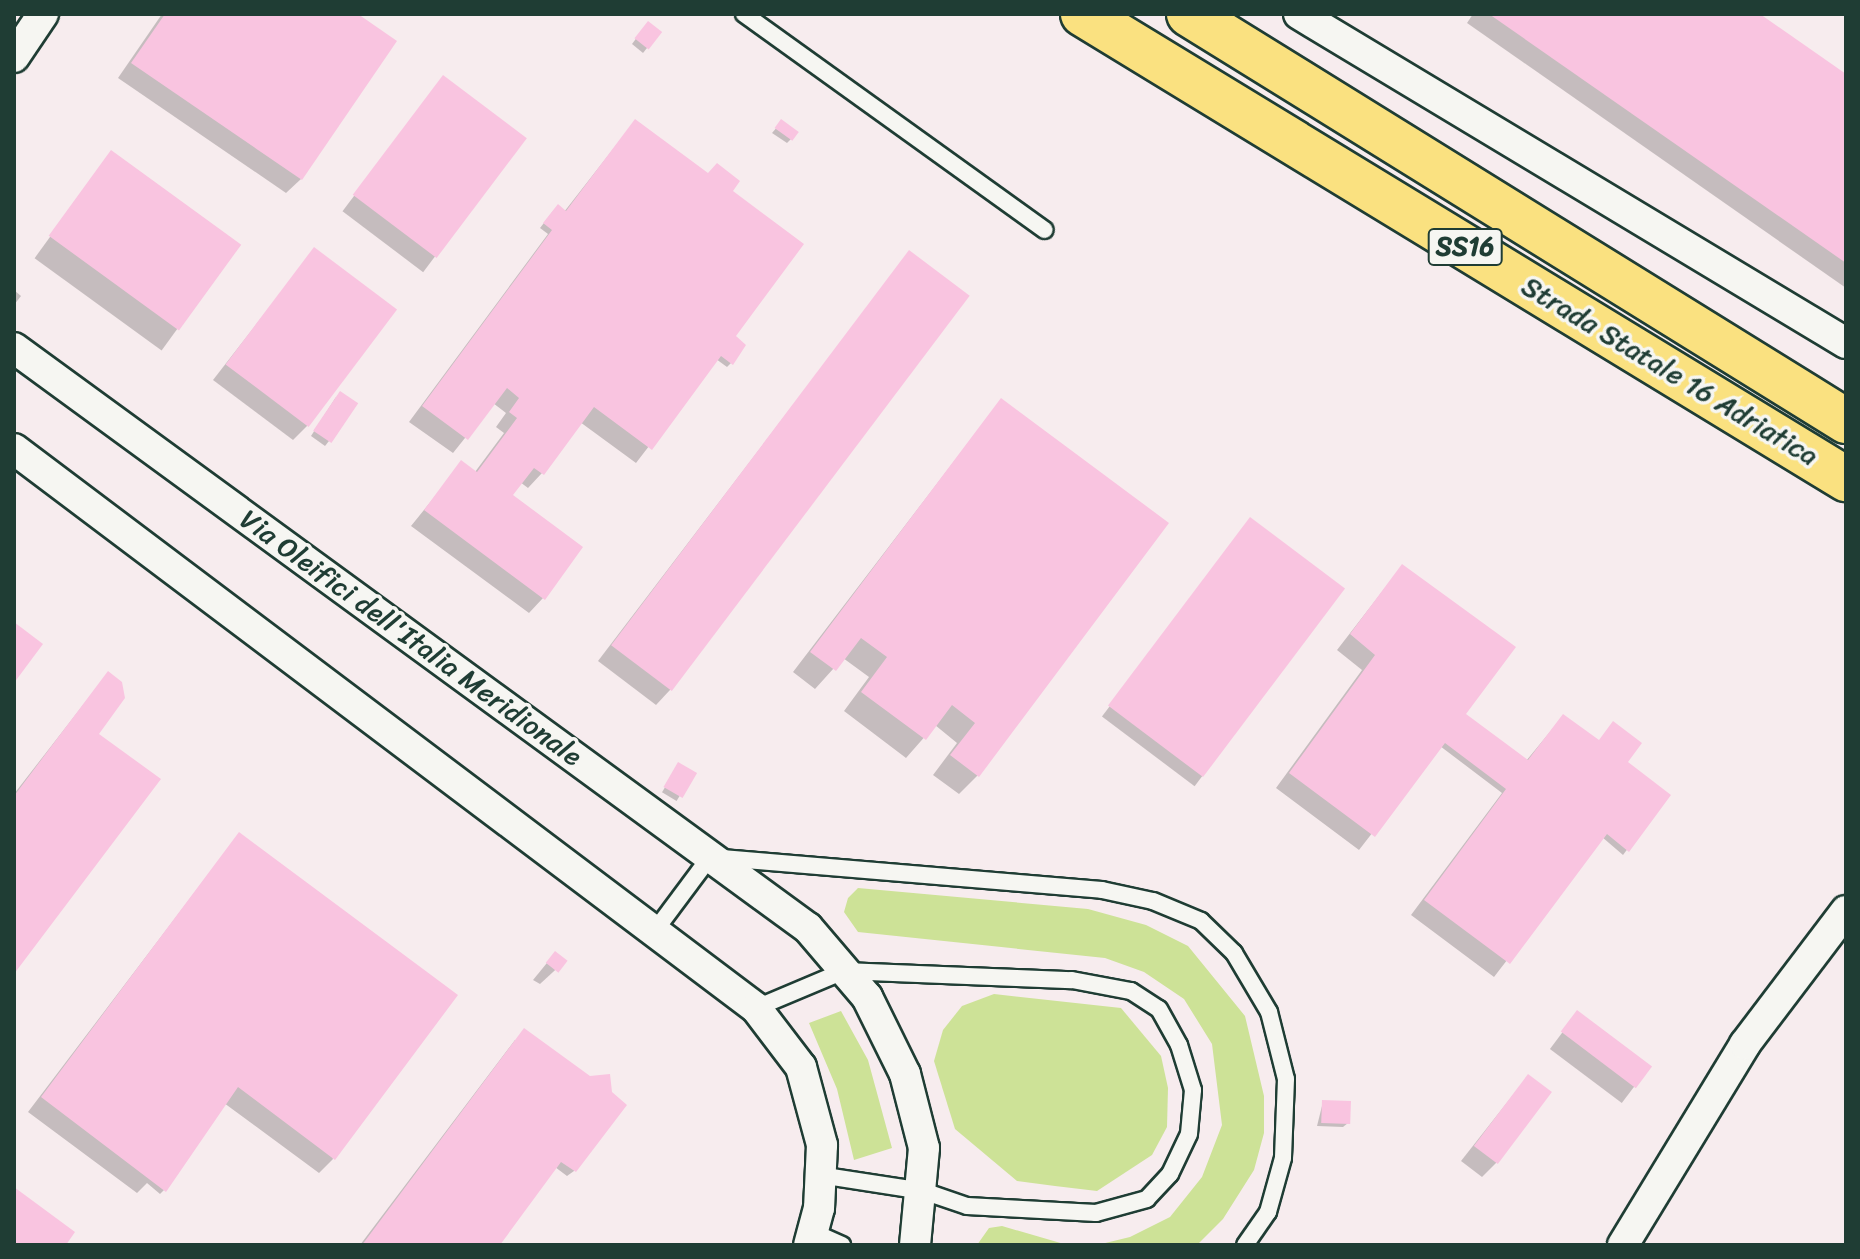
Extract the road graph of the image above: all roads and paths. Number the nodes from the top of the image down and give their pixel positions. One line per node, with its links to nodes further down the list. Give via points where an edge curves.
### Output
1 (43, 14): 6 (street)
2 (744, 14): 7 (lane)
3 (1083, 14): 12 (highway, Strada Statale 16 Adriatica / SS16)
4 (1189, 14): 10 (highway, Strada Statale 16 Adriatica / SS16)
5 (1299, 14): 8 (street)
6 (14, 57)
7 (1045, 230)
8 (1846, 343)
9 (14, 348): 13 (street, Via Oleifici dell'Italia Meridionale)
10 (1846, 421)
11 (14, 449): 15 (street)
12 (1846, 479)
13 (710, 857): 15 (lane); 16 (street, Via Oleifici dell'Italia Meridionale, via 808,928); 23 (lane, via 1102,890 1153,901 1201,921 1234,953 1269,1012 1286,1079 1283,1158 1268,1212)
14 (1846, 911): 24 (street, via 1745,1044)
15 (654, 932): 17 (street)
16 (844, 971): 17 (lane); 19 (street, Via Oleifici dell'Italia Meridionale, via 867,997 905,1074 924,1148); 19 (lane, via 1072,980 1131,991 1159,1009 1179,1045 1193,1090 1189,1134 1170,1174 1147,1199 1096,1213 1035,1213 967,1206)
17 (756, 1008): 18 (street, via 801,1067 822,1145)
18 (820, 1175): 19 (lane); 20 (street)
19 (923, 1191): 22 (street, Via Oleifici dell'Italia Meridionale)
20 (811, 1239): 21 (lane)
21 (842, 1245)
22 (915, 1245)
23 (1245, 1245)
24 (1623, 1245)

